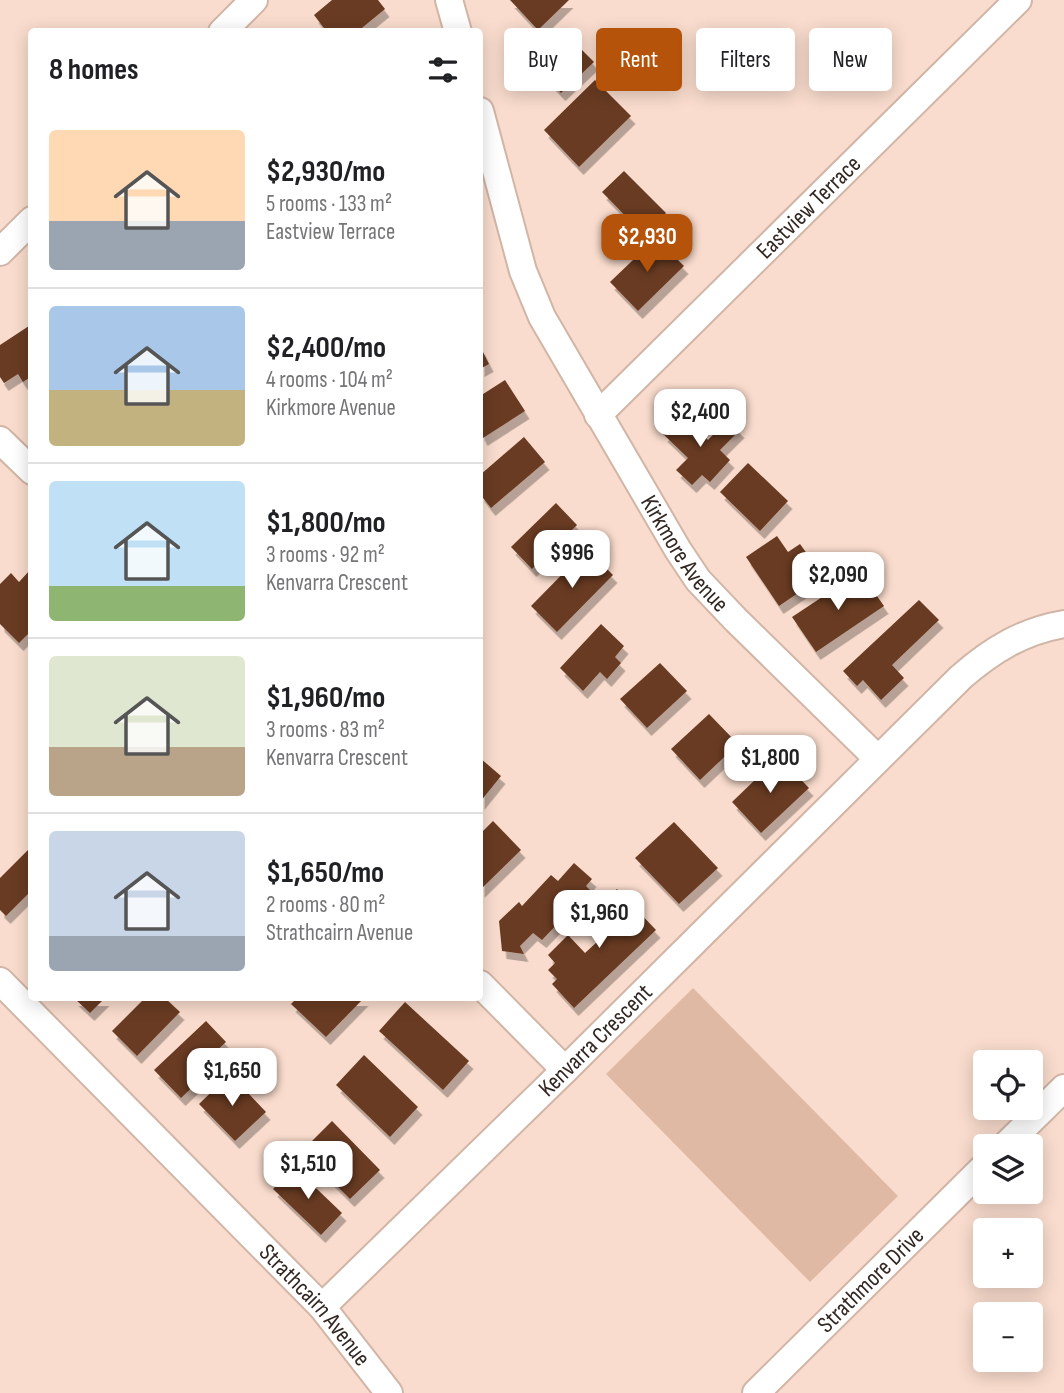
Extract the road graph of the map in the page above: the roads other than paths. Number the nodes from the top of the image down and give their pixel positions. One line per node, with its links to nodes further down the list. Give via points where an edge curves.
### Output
1 (254, 0): 4 (street)
2 (449, 0): 5 (street)
3 (1018, 0): 9 (street, Eastview Terrace)
4 (226, 28)
5 (457, 28)
6 (483, 122): 9 (street, Kirkmore Avenue, via 523,271 542,317)
7 (28, 224): 8 (street)
8 (0, 252)
9 (598, 415): 13 (street, Kirkmore Avenue, via 698,580)
10 (0, 440): 11 (street)
11 (28, 467)
12 (1064, 624): 13 (street, Kenvarra Crescent, via 1042,627 985,656)
13 (878, 759): 16 (street, Kenvarra Crescent)
14 (0, 981): 20 (street, Strathcairn Avenue)
15 (483, 987): 16 (street)
16 (565, 1070): 20 (street, Kenvarra Crescent)
17 (1064, 1088): 18 (street)
18 (1017, 1134)
19 (973, 1178): 22 (street, Strathmore Drive)
20 (322, 1307): 21 (street, Strathcairn Avenue)
21 (389, 1393)
22 (756, 1393)

